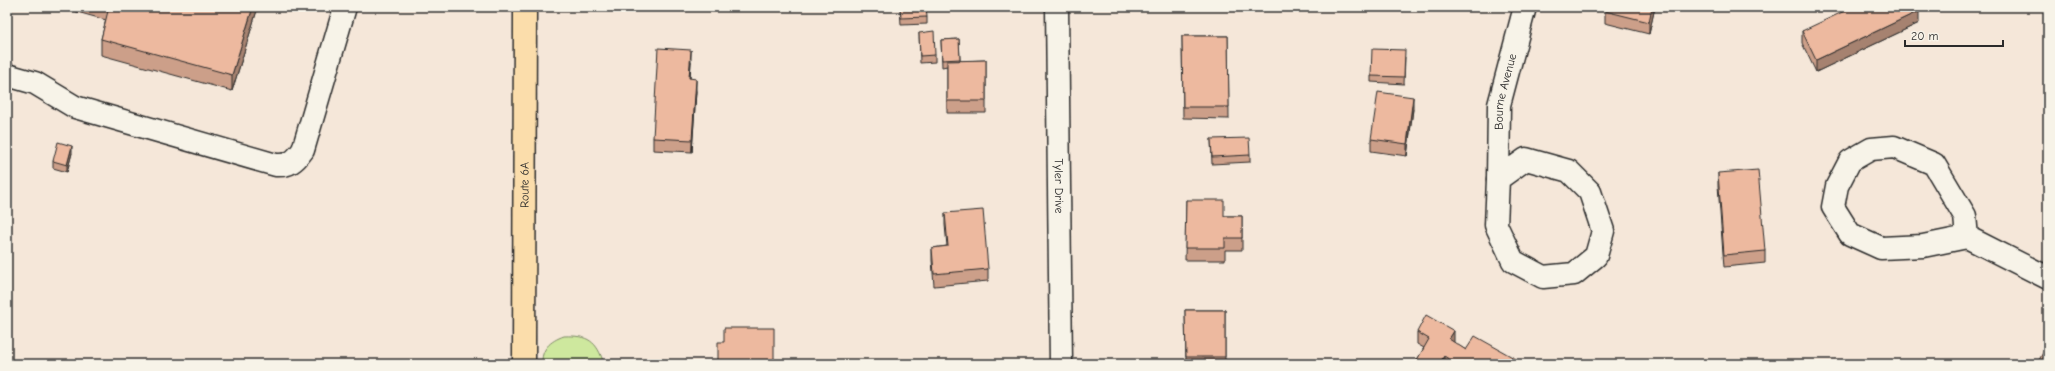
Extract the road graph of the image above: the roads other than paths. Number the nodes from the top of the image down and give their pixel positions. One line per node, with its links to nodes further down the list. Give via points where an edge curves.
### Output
1 (345, 7): 5 (street, via 303,150 297,159 286,166 75,107 35,83)
2 (525, 7): 9 (main road, Route 6A)
3 (1057, 7): 10 (street, Tyler Drive)
4 (1526, 7): 6 (street, Bourne Avenue, via 1499,105)
5 (7, 75)
6 (1498, 179): 6 (street, Bourne Avenue, via 1526,159 1569,171 1590,192 1603,231 1596,256 1574,274 1543,277 1513,261 1496,225)
7 (1967, 237): 7 (street, via 1923,246 1881,248 1850,234 1833,207 1837,186 1850,161 1871,149 1894,147 1934,164 1965,216); 8 (street)
8 (2048, 278)
9 (524, 364)
10 (1061, 364)

